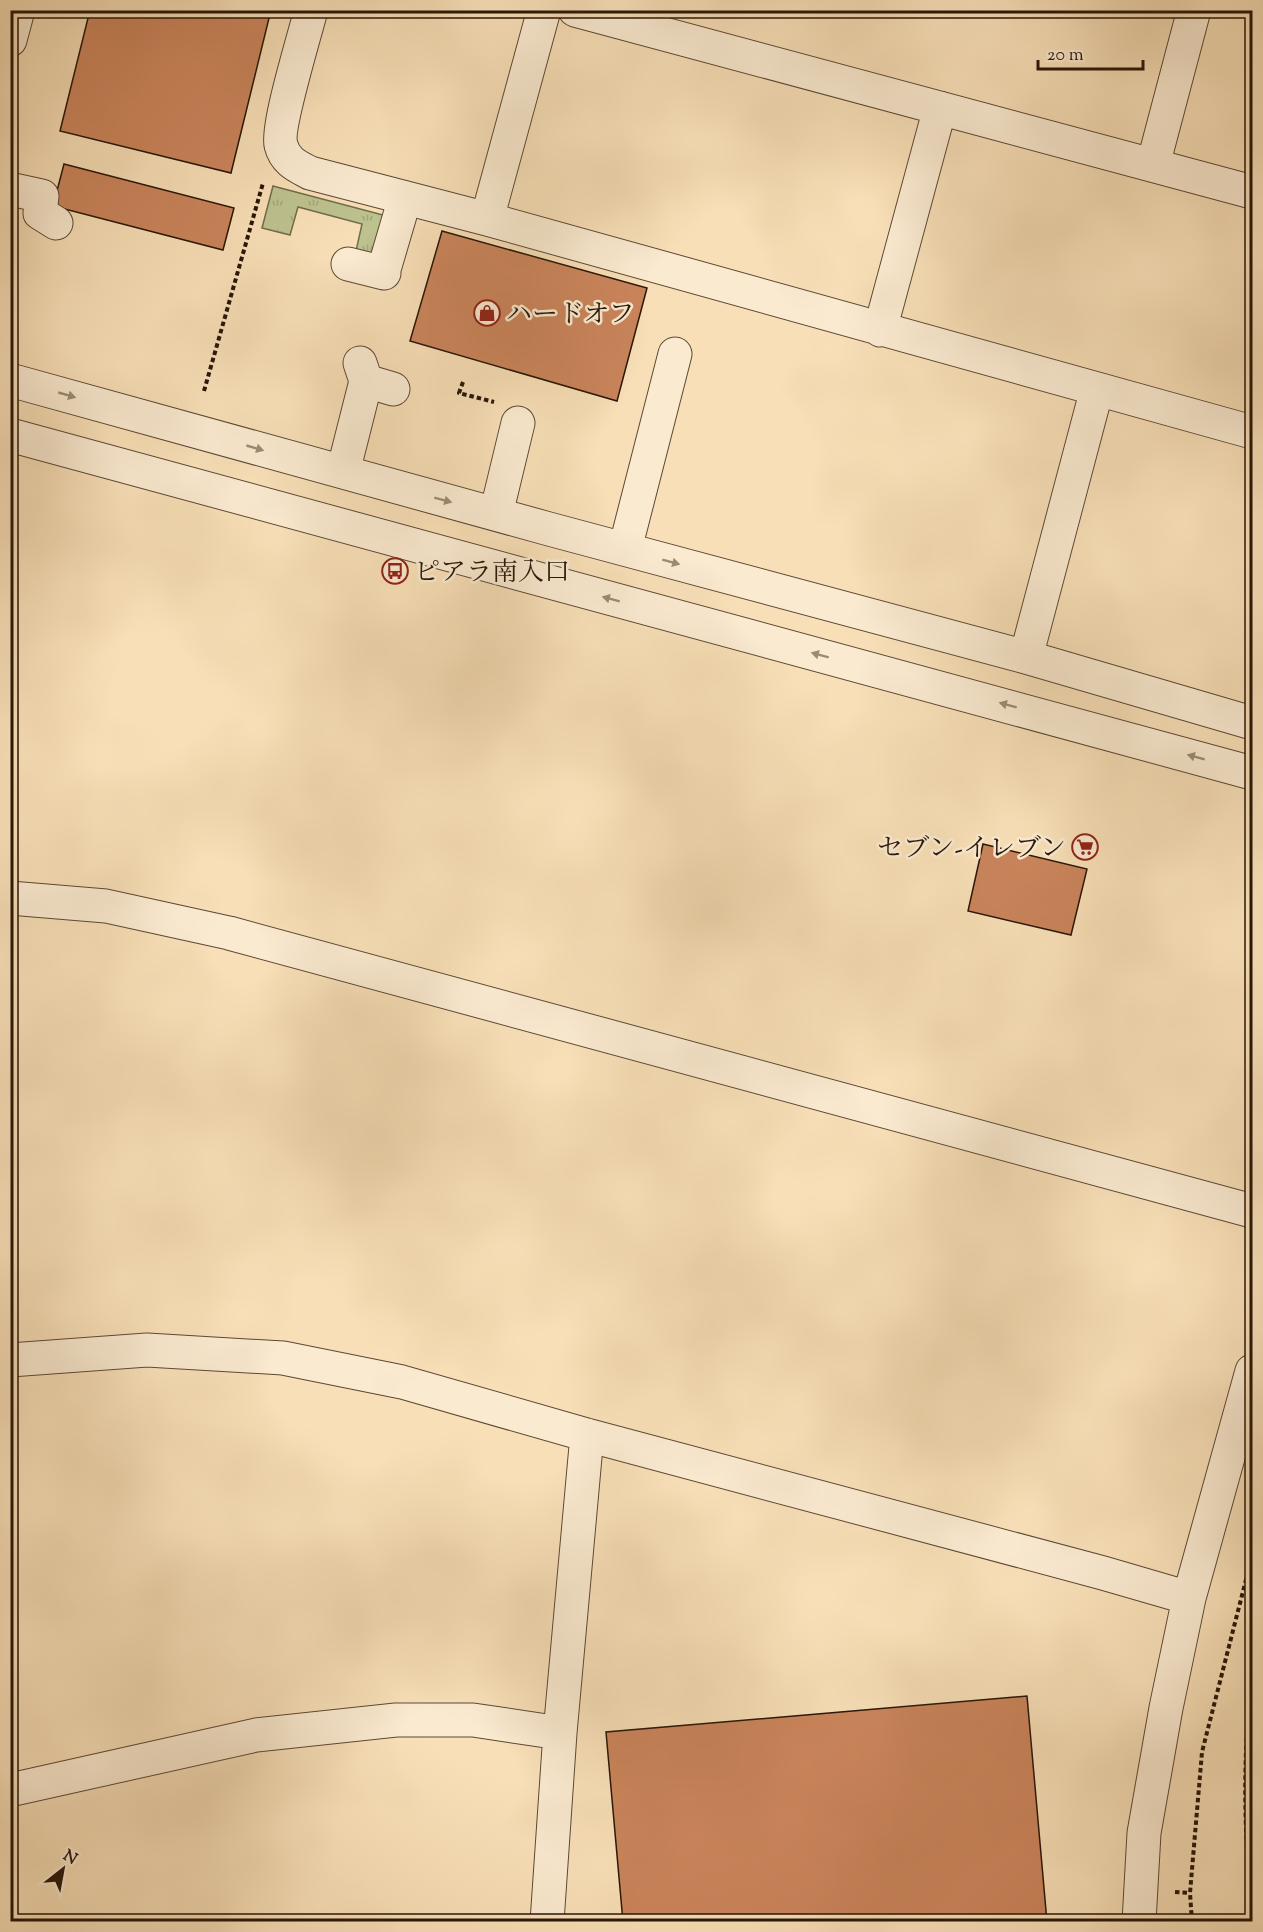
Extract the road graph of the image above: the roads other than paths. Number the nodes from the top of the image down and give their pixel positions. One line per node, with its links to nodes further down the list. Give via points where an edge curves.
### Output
1 (18, 10): 6 (street)
2 (311, 10): 11 (street, via 280,144 288,161 310,173)
3 (544, 10): 12 (street)
4 (575, 10): 7 (street)
5 (1194, 10): 8 (street)
6 (10, 40)
7 (940, 108): 8 (street); 15 (street)
8 (1153, 165): 10 (street)
9 (10, 189): 13 (street, via 42,196 40,213)
10 (1252, 192)
11 (405, 198): 12 (street); 14 (street, via 384,270)
12 (487, 219): 15 (street)
13 (56, 223)
14 (348, 264)
15 (880, 330): 19 (street)
16 (675, 354): 25 (street)
17 (373, 378): 23 (street)
18 (10, 380): 23 (street, one-way to 23)
19 (1097, 389): 21 (street); 26 (street)
20 (518, 423): 24 (street)
21 (1252, 432)
22 (10, 435): 28 (street, one-way to 22)
23 (343, 472): 24 (street, one-way to 24)
24 (496, 514): 25 (street)
25 (625, 549): 26 (street, one-way to 26)
26 (1026, 657): 27 (street)
27 (1252, 723)
28 (1252, 772)
29 (10, 898): 30 (street, via 106,906 229,933)
30 (1252, 1211)
31 (10, 1360): 33 (street, via 147,1350 283,1358 402,1382)
32 (1252, 1371): 34 (street)
33 (587, 1436): 34 (street); 35 (street)
34 (1189, 1598): 38 (street, via 1144,1833)
35 (560, 1733): 36 (street, via 473,1720 396,1719 256,1735); 37 (street)
36 (10, 1790)
37 (547, 1922)
38 (1139, 1922)

